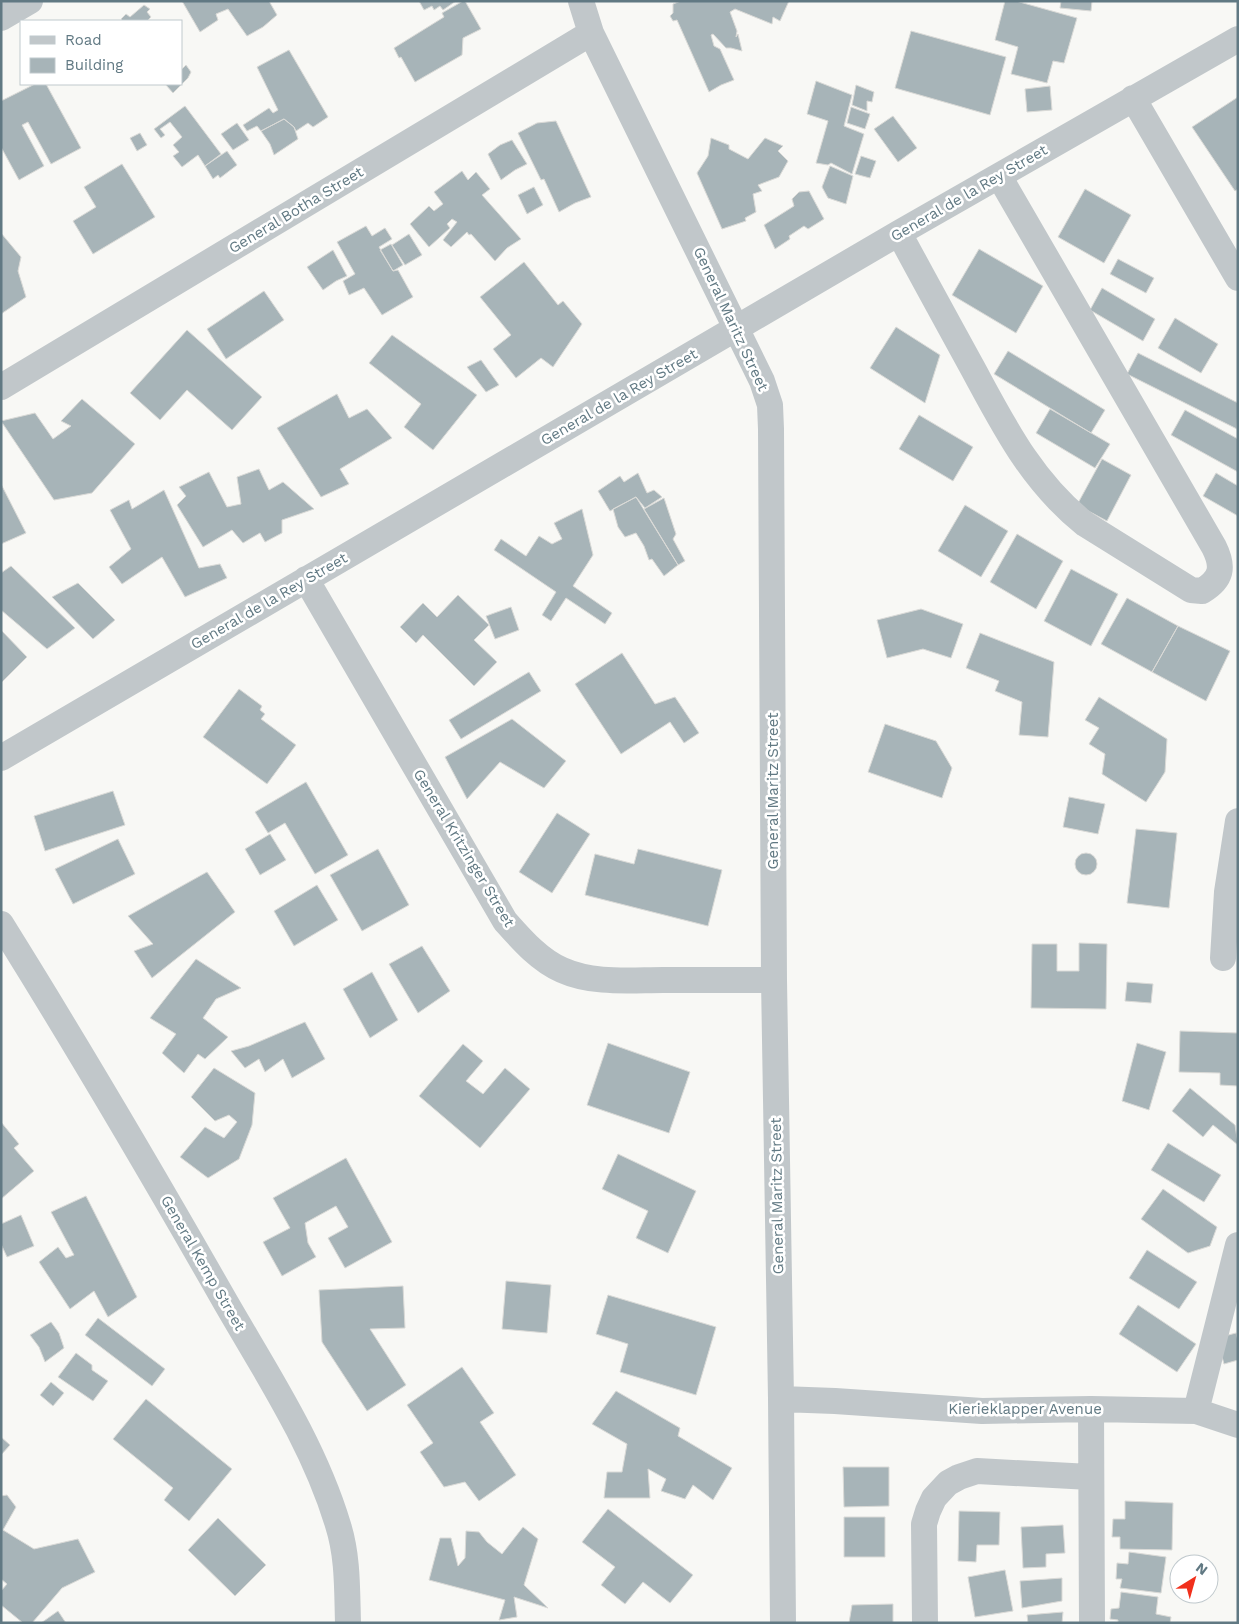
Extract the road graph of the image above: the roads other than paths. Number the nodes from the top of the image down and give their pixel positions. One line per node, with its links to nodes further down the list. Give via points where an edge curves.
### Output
1 (30, 1): 3 (street)
2 (581, 1): 4 (street, General Maritz Street)
3 (1, 18)
4 (592, 33): 10 (street, General Maritz Street); 11 (street, General Botha Street)
5 (1238, 39): 6 (street, General de la Rey Street)
6 (1133, 98): 7 (street, General de la Rey Street); 9 (street)
7 (999, 176): 8 (street, General de la Rey Street); 8 (street, via 1214,547 1221,568 1202,591 1191,590 1085,524 1039,478 1014,444)
8 (899, 233): 10 (street, General de la Rey Street)
9 (1238, 278)
10 (737, 328): 12 (street, General de la Rey Street); 17 (street, General Maritz Street, via 770,405)
11 (1, 387)
12 (306, 579): 13 (street, General de la Rey Street); 17 (street, General Kritzinger Street, via 505,921 542,958 570,974 604,980)
13 (1, 758)
14 (1238, 820): 16 (street, via 1227,892)
15 (1, 924): 24 (street, General Kemp Street, via 209,1274 320,1470 346,1557)
16 (1224, 958)
17 (774, 980): 19 (street, General Maritz Street)
18 (1238, 1245): 21 (street)
19 (781, 1399): 20 (street, Kierieklapper Avenue, via 982,1411); 25 (street, General Maritz Street)
20 (1091, 1409): 21 (street, Kierieklapper Avenue); 23 (street)
21 (1196, 1411): 22 (street, Kierieklapper Avenue)
22 (1238, 1425)
23 (1090, 1477): 26 (street, via 977,1471 959,1477 943,1488 934,1498 924,1524); 27 (street)
24 (348, 1623)
25 (783, 1623)
26 (924, 1623)
27 (1092, 1623)

